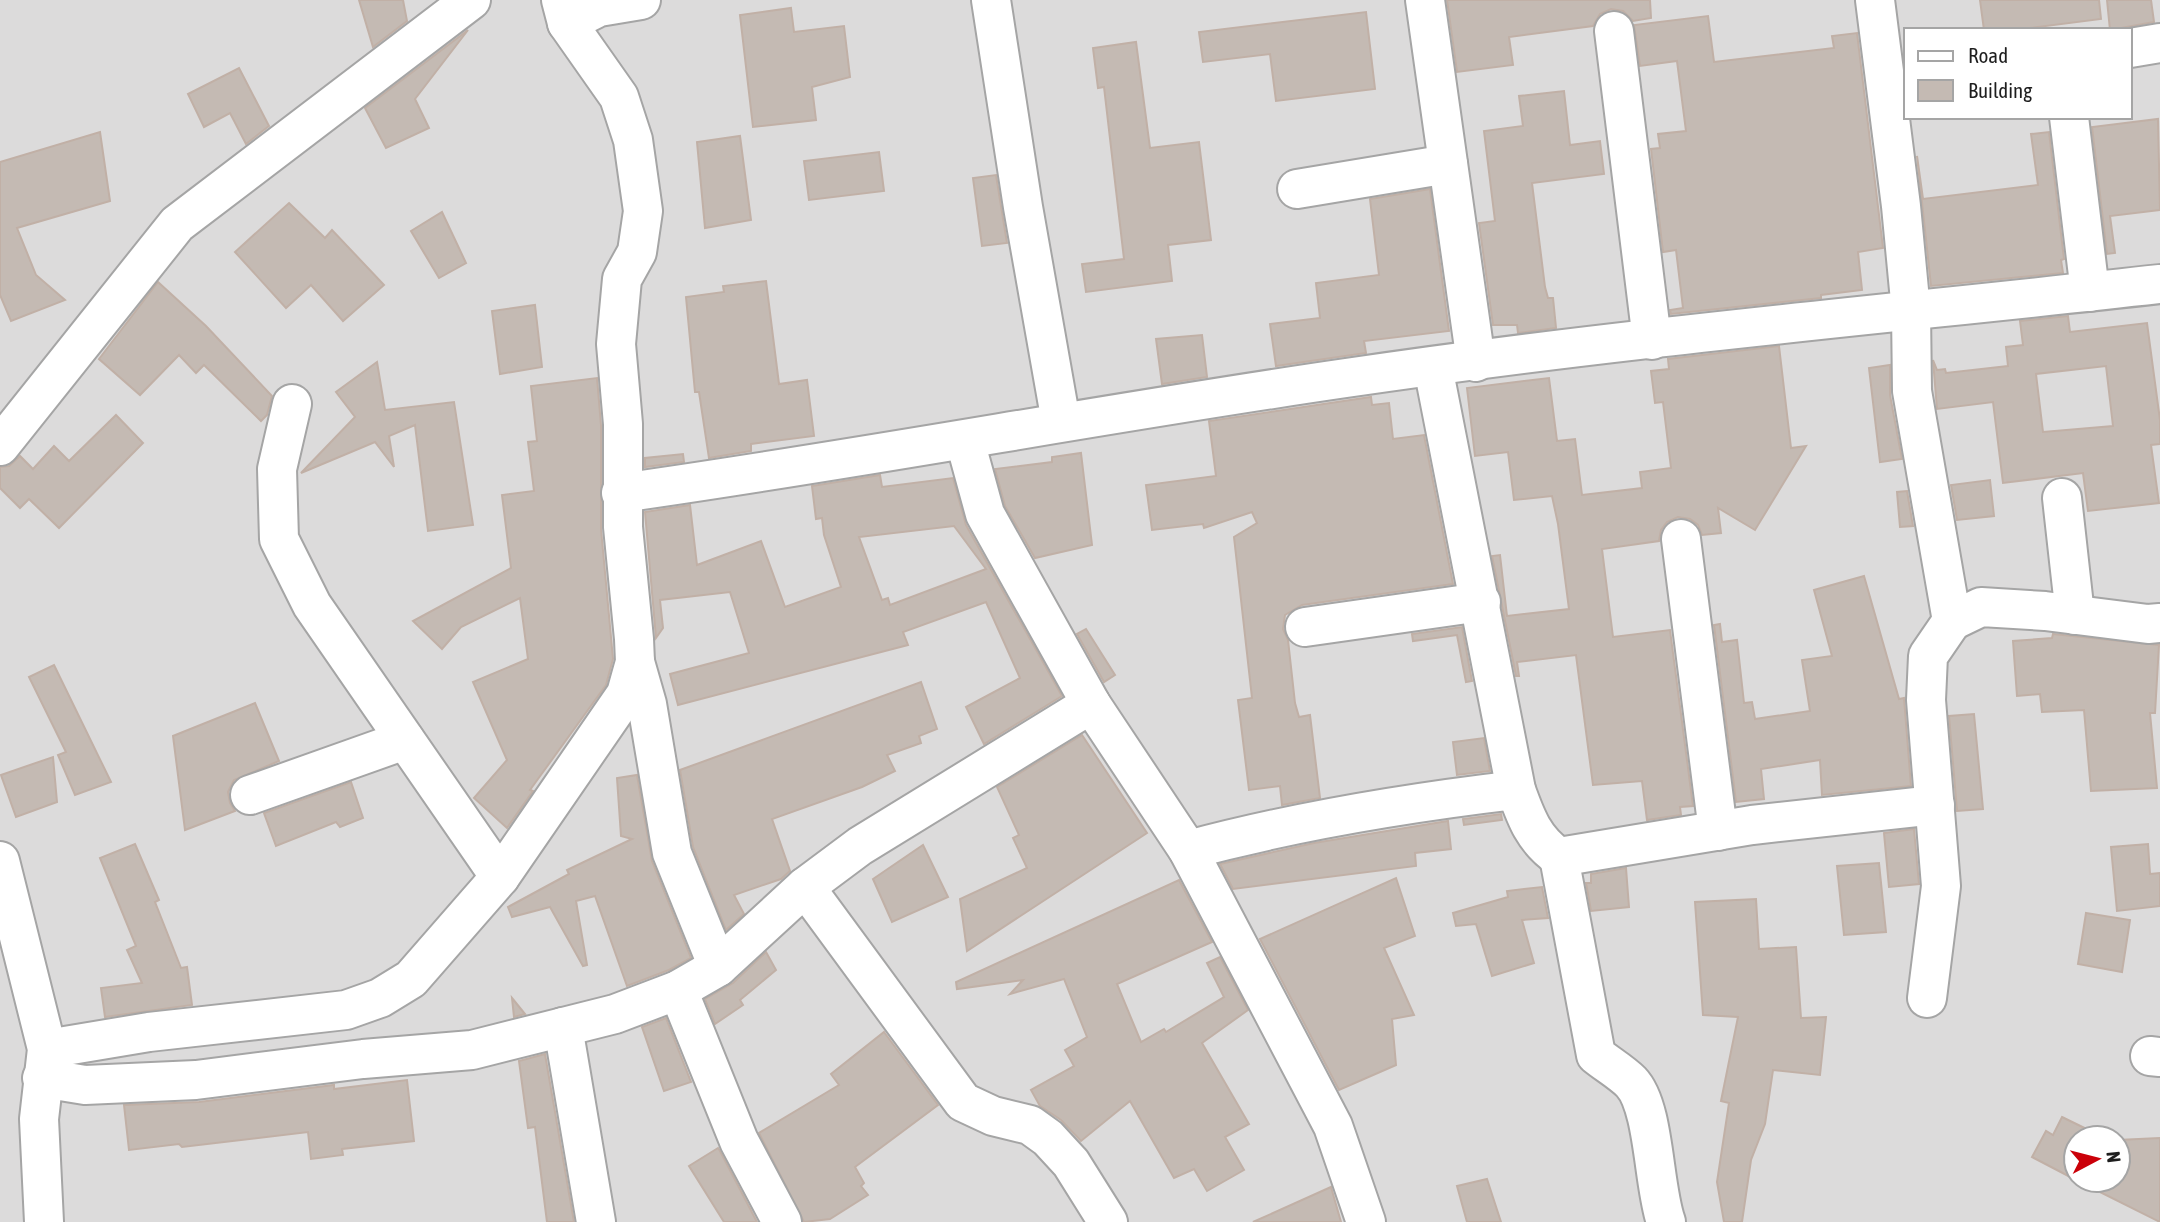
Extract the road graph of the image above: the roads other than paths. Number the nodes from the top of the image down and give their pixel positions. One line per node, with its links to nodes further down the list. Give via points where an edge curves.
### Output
1 (471, 0): 22 (street, via 177,224)
2 (641, 0): 6 (street)
3 (991, 0): 20 (street)
4 (1425, 0): 11 (street)
5 (1875, 0): 15 (street)
6 (564, 12): 23 (street, via 619,97 633,140 643,211 637,251 622,279 616,344 623,424)
7 (1614, 31): 16 (street)
8 (2160, 44): 9 (street)
9 (2132, 48)
10 (2069, 119): 14 (street)
11 (1448, 164): 12 (street); 17 (street)
12 (1297, 189)
13 (2160, 284): 14 (street)
14 (2090, 292): 15 (street)
15 (1911, 311): 16 (street); 28 (street, via 1912,391)
16 (1652, 340): 17 (street)
17 (1476, 362): 18 (street)
18 (1433, 367): 20 (street); 26 (street)
19 (292, 404): 33 (street, via 277,468 279,540 312,605)
20 (1061, 422): 21 (street)
21 (965, 440): 23 (street); 32 (street, via 985,514)
22 (0, 446)
23 (621, 493): 31 (street)
24 (2062, 498): 27 (street)
25 (1681, 539): 37 (street)
26 (1481, 602): 30 (street); 34 (street)
27 (2075, 615): 28 (street, via 1981,607); 29 (street)
28 (1952, 621): 36 (street, via 1928,656 1926,700)
29 (2160, 623)
30 (1305, 627)
31 (635, 662): 41 (street, via 626,694); 43 (street, via 647,704 671,853)
32 (1091, 704): 38 (street); 42 (street, via 860,846)
33 (405, 740): 35 (street); 41 (street)
34 (1516, 790): 38 (street, via 1340,816); 39 (street, via 1541,845)
35 (250, 795)
36 (1935, 805): 37 (street); 45 (street, via 1941,886)
37 (1718, 831): 39 (street)
38 (1188, 850): 52 (street, via 1332,1126)
39 (1559, 857): 53 (street, via 1596,1055 1632,1083 1647,1119)
40 (0, 860): 47 (street)
41 (500, 877): 47 (street, via 411,979 380,998 346,1010 149,1032)
42 (805, 887): 43 (street); 51 (street, via 963,1102 993,1116 1030,1125 1048,1138 1071,1163)
43 (718, 967): 44 (street)
44 (678, 990): 46 (street, via 615,1014); 50 (street, via 739,1141)
45 (1927, 998)
46 (563, 1027): 47 (street, via 472,1050 196,1080 85,1085); 49 (street)
47 (44, 1064): 48 (street, via 38,1119)
48 (44, 1222)
49 (597, 1222)
50 (782, 1222)
51 (1108, 1222)
52 (1366, 1222)
53 (1666, 1222)

